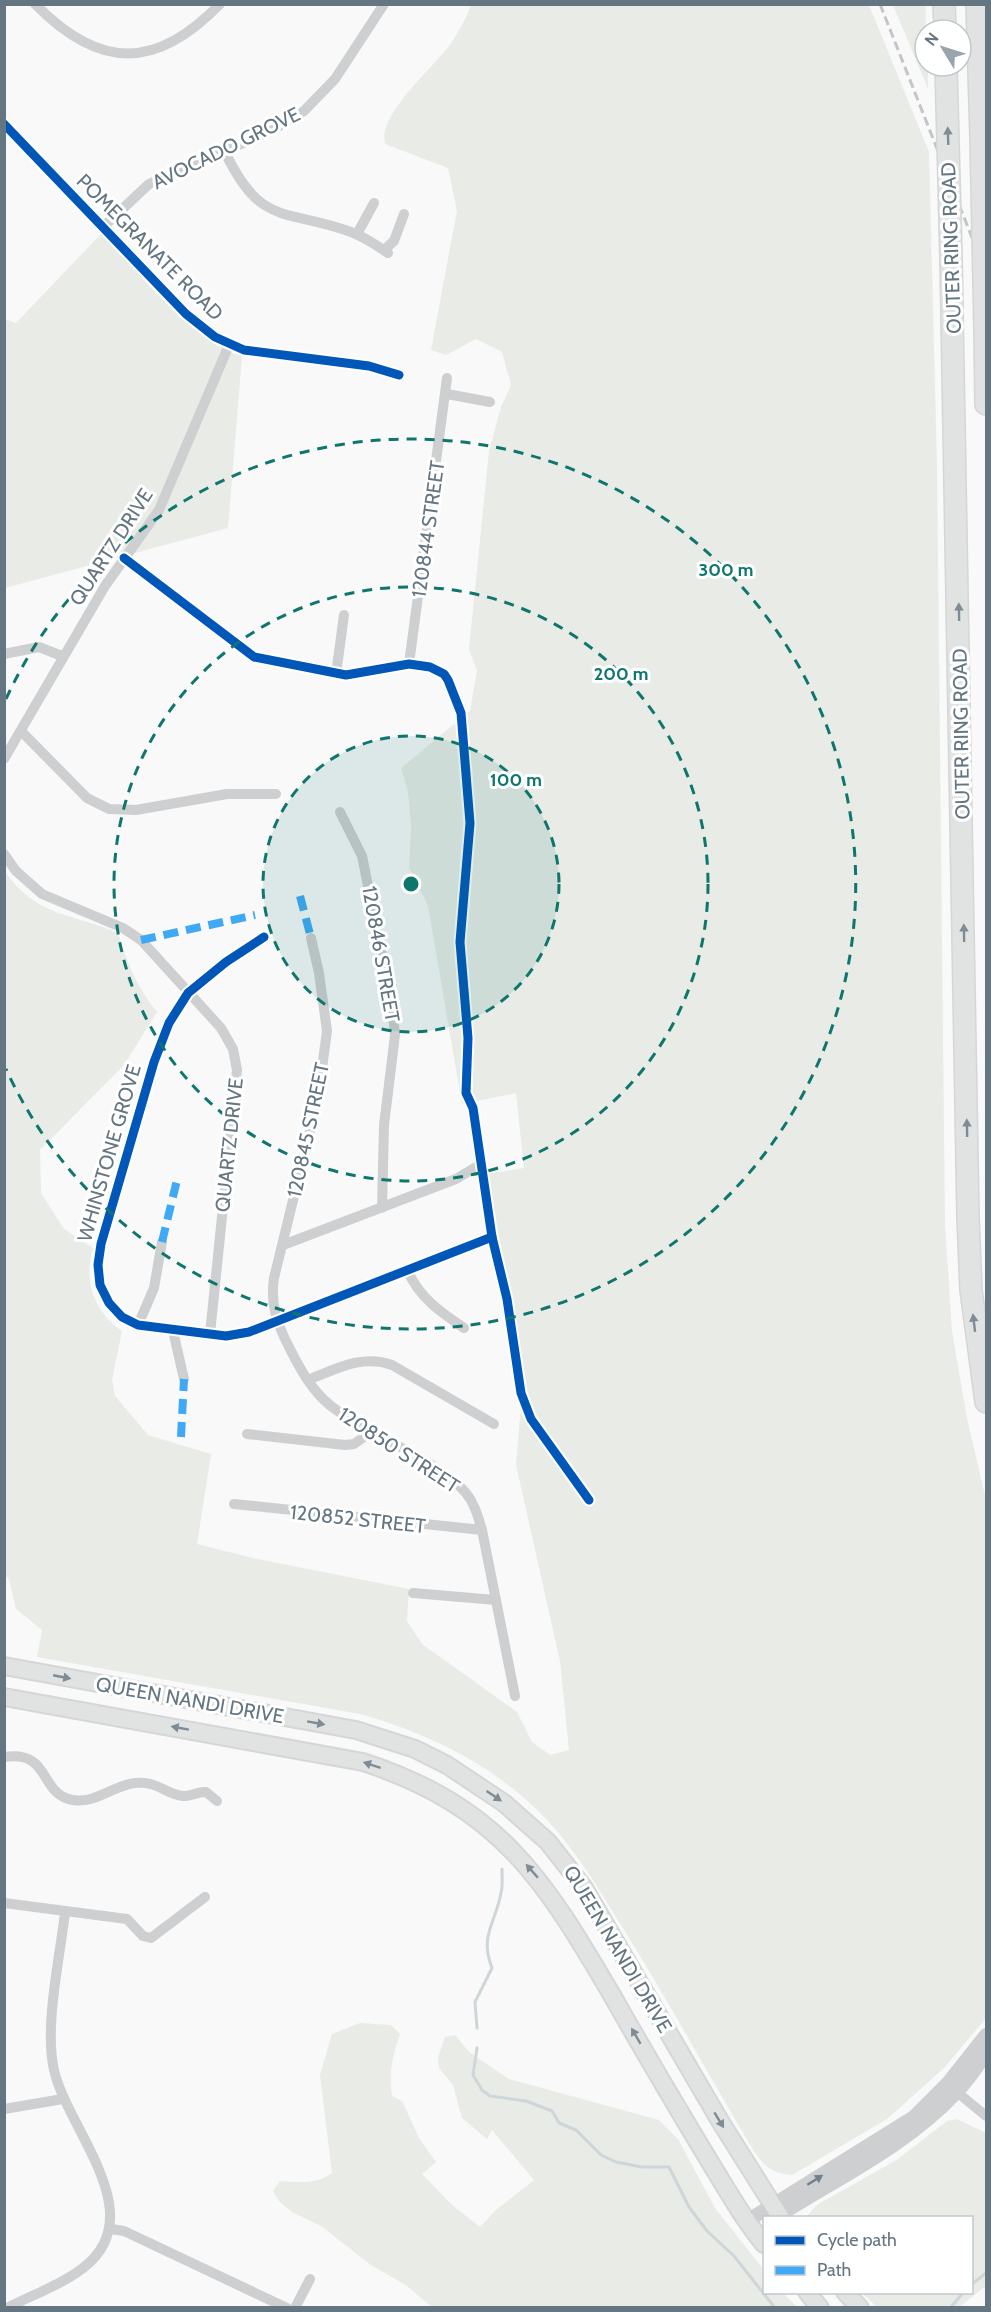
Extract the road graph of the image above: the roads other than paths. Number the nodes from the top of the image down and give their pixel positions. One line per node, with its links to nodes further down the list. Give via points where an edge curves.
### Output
1 (35, 4): 2 (street, via 70,36 96,49 114,52 154,49 179,40)
2 (220, 4)
3 (384, 4): 7 (street, AVOCADO GROVE, via 316,101 288,121)
4 (977, 4): 12 (highway, OUTER RING ROAD, bridge)
5 (946, 78): 46 (highway, OUTER RING ROAD, one-way to 5, bridge, via 971,1290 968,1217)
6 (4, 124): 10 (street, POMEGRANATE ROAD)
7 (225, 152): 10 (street, AVOCADO GROVE, via 149,184); 11 (street, via 242,183 269,208)
8 (374, 203): 11 (street)
9 (404, 214): 11 (street, via 386,251)
10 (102, 228): 13 (street, POMEGRANATE ROAD, via 202,329)
11 (357, 234)
12 (985, 329): 18 (highway, OUTER RING ROAD)
13 (229, 345): 14 (street, POMEGRANATE ROAD, via 369,366); 19 (street, QUARTZ DRIVE, via 165,498)
14 (399, 375)
15 (447, 378): 16 (street, 120844 STREET)
16 (447, 394): 17 (street); 23 (street, 120844 STREET)
17 (490, 402)
18 (987, 404)
19 (124, 558): 22 (street, QUARTZ DRIVE); 24 (street, via 248,654)
20 (344, 615): 24 (street)
21 (4, 654): 22 (street, via 39,647)
22 (62, 656): 25 (street, QUARTZ DRIVE)
23 (409, 664): 24 (street, via 359,674); 33 (street, via 444,674 461,713 470,823 460,942 468,1038 466,1093 473,1108)
24 (336, 674)
25 (21, 731): 26 (street, QUARTZ DRIVE); 27 (street, via 87,798 109,809 136,810 227,794)
26 (4, 759)
27 (276, 794)
28 (340, 812): 34 (street, 120846 STREET, via 365,866 392,1005 395,1035 384,1125)
29 (4, 854): 32 (street, QUARTZ DRIVE, via 16,871 42,894 116,924 141,940)
30 (264, 937): 32 (street)
31 (311, 938): 37 (street, 120845 STREET, via 327,1031 318,1098)
32 (188, 993): 40 (street, WHINSTONE GROVE, via 161,1040 98,1256 104,1294 122,1317); 43 (street, QUARTZ DRIVE, via 228,1039 237,1070)
33 (481, 1164): 34 (street, via 456,1179); 35 (street)
34 (382, 1208): 37 (street)
35 (492, 1238): 38 (street, WHINSTONE GROVE); 50 (street, via 507,1299 521,1393 531,1419)
36 (162, 1242): 40 (street, via 154,1288)
37 (283, 1245): 39 (street, 120845 STREET, via 272,1291)
38 (407, 1270): 39 (street, WHINSTONE GROVE); 41 (street, via 419,1293)
39 (276, 1322): 43 (street, WHINSTONE GROVE, via 237,1335); 45 (street, 120850 STREET)
40 (138, 1325): 42 (street, WHINSTONE GROVE)
41 (464, 1328)
42 (173, 1330): 43 (street, WHINSTONE GROVE); 44 (street)
43 (210, 1334)
44 (184, 1379)
45 (308, 1380): 47 (street, via 362,1360 376,1360 392,1365); 48 (street, 120850 STREET, via 331,1406)
46 (987, 1402)
47 (494, 1424)
48 (371, 1432): 49 (street, via 345,1445); 52 (street, 120850 STREET, via 458,1484 475,1508)
49 (247, 1434)
50 (589, 1500)
51 (234, 1504): 52 (street, 120852 STREET)
52 (482, 1530): 54 (street, 120850 STREET)
53 (414, 1593): 54 (street)
54 (496, 1600): 56 (street, 120850 STREET)
55 (4, 1666): 70 (main road, QUEEN NANDI DRIVE, one-way to 70, via 356,1730 415,1749 504,1803 548,1842 584,1888)
56 (515, 1696)
57 (4, 1697): 69 (main road, QUEEN NANDI DRIVE, one-way to 57, via 555,1900 516,1853 465,1810 415,1781 363,1762)
58 (4, 1757): 59 (street, via 21,1755 38,1762 61,1795 73,1800 147,1782 183,1796 206,1792)
59 (217, 1801)
60 (205, 1897): 62 (street, via 151,1938 143,1936 127,1919)
61 (4, 1903): 62 (street)
62 (65, 1912): 66 (street, via 51,2048)
63 (987, 2035): 65 (street)
64 (987, 2054): 65 (street)
65 (952, 2089): 68 (street); 71 (street)
66 (63, 2099): 67 (street); 72 (street, via 103,2179)
67 (4, 2109)
68 (987, 2116)
69 (763, 2216)
70 (764, 2216)
71 (775, 2216)
72 (111, 2229): 76 (street, via 84,2267); 77 (street, via 124,2231)
73 (310, 2279): 78 (street)
74 (809, 2294): 79 (main road)
75 (846, 2294): 80 (main road)
76 (7, 2307)
77 (287, 2307)
78 (295, 2307)
79 (820, 2307)
80 (860, 2307)

